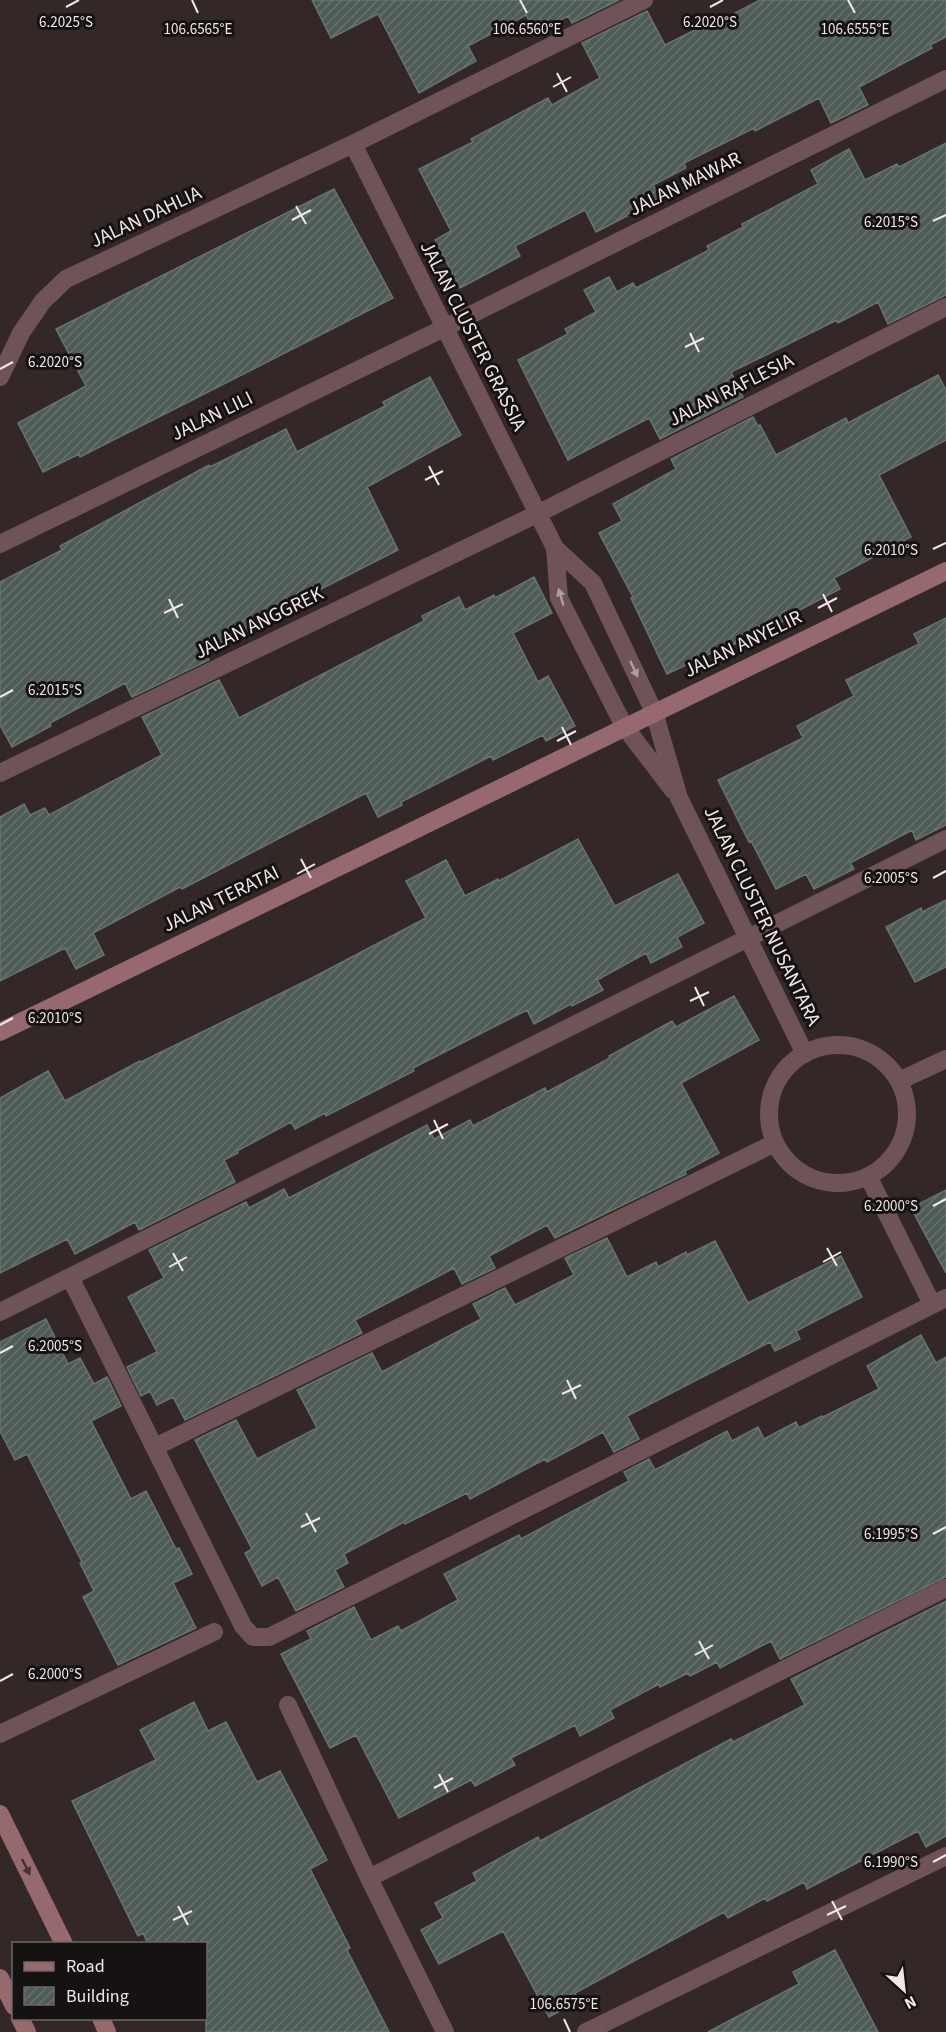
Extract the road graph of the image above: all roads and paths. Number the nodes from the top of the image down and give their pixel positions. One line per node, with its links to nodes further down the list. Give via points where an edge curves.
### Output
1 (644, 0): 3 (street, JALAN DAHLIA)
2 (946, 79): 5 (street, JALAN MAWAR)
3 (352, 144): 5 (street, JALAN CLUSTER GRASSIA); 6 (street, JALAN DAHLIA, via 66,279 43,301 21,333)
4 (946, 307): 7 (street, JALAN RAFLESIA)
5 (444, 328): 7 (street, JALAN CLUSTER GRASSIA); 8 (street, JALAN LILI)
6 (0, 377)
7 (537, 514): 9 (street, JALAN CLUSTER GRASSIA); 13 (street, JALAN ANGGREK)
8 (0, 544)
9 (555, 548): 11 (street, JALAN CLUSTER GRASSIA, one-way to 11, via 593,583); 12 (street, JALAN CLUSTER GRASSIA, one-way to 9, via 559,598)
10 (946, 571): 11 (street, JALAN ANYELIR)
11 (654, 712): 12 (street, JALAN ANYELIR); 14 (street, JALAN CLUSTER NUSANTARA)
12 (624, 726): 14 (street, JALAN CLUSTER NUSANTARA); 17 (street, JALAN TERATAI)
13 (0, 773)
14 (679, 798): 16 (street, JALAN CLUSTER NUSANTARA)
15 (946, 839): 16 (street)
16 (747, 938): 18 (street, JALAN CLUSTER NUSANTARA); 23 (street)
17 (0, 1032)
18 (805, 1054): 20 (street, via 819,1047 850,1045 879,1058); 21 (street, via 791,1063 772,1093 770,1127)
19 (946, 1059): 20 (street)
20 (899, 1081): 22 (street, via 907,1108 904,1135 890,1159)
21 (775, 1143): 22 (street, via 794,1167 815,1178 837,1183); 26 (street)
22 (868, 1176): 24 (street)
23 (70, 1277): 25 (street); 26 (street)
24 (939, 1301): 26 (street, via 269,1637 254,1637 243,1626)
25 (0, 1312)
26 (155, 1447)
27 (946, 1588): 33 (street)
28 (214, 1632): 30 (street)
29 (288, 1705): 33 (street)
30 (0, 1734)
31 (0, 1814): 34 (street, one-way to 34)
32 (946, 1856): 38 (street)
33 (369, 1878): 37 (street)
34 (63, 1942)
35 (0, 1978): 36 (street)
36 (12, 2002)
37 (445, 2032)
38 (586, 2032)

